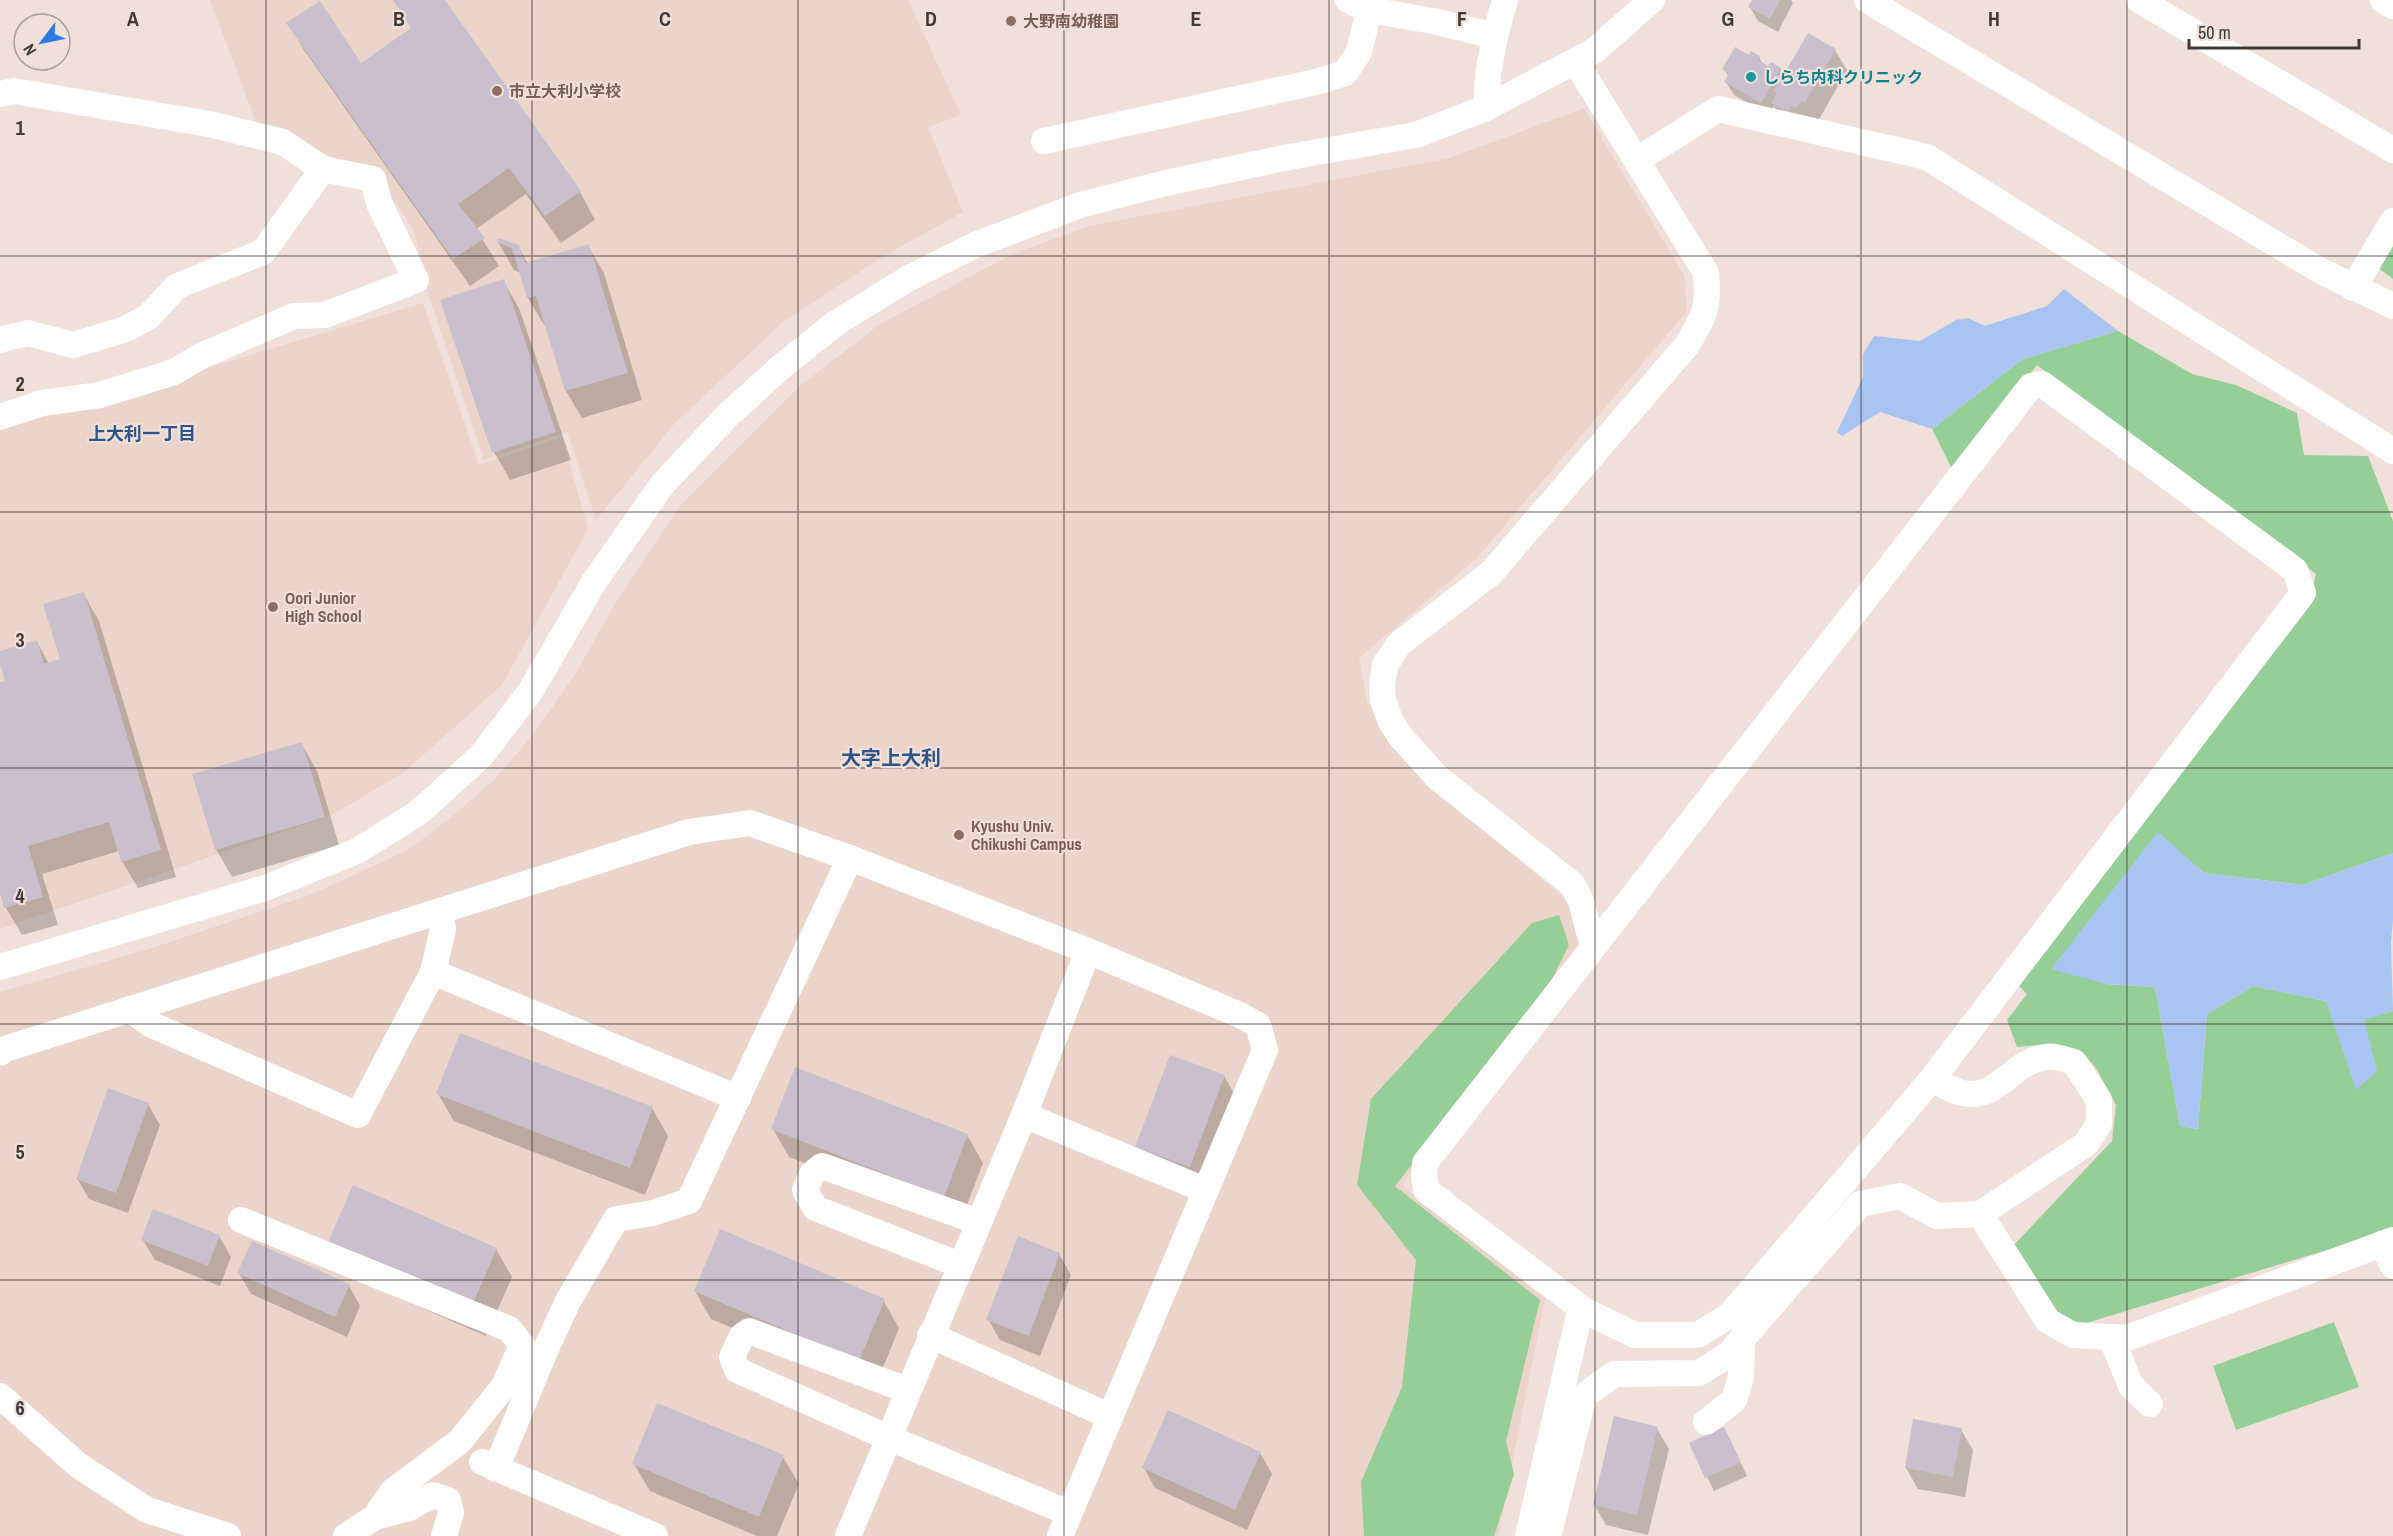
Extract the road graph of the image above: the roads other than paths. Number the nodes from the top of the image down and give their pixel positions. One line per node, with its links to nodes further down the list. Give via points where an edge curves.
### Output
1 (1505, 0): 8 (street)
2 (1652, 0): 9 (street, via 1594,51)
3 (1867, 0): 17 (street)
4 (2139, 0): 13 (street)
5 (2384, 0): 7 (street)
6 (1359, 5): 8 (street); 12 (street, via 1359,52 1345,73)
7 (2393, 6)
8 (1495, 36): 11 (street)
9 (1575, 61): 11 (street); 14 (street)
10 (0, 94): 15 (street, via 14,91 209,124 283,142)
11 (1486, 108): 26 (street, via 1416,135 1166,183 1080,205 975,245 909,278 836,323 782,366 662,484 594,582 530,692 482,756 418,813 357,851 265,888)
12 (1044, 141)
13 (2393, 150)
14 (1637, 160): 21 (street, via 1718,109 1927,157); 24 (street, via 1706,273 1708,300 1701,322 1687,345 1491,573 1399,644 1385,665 1382,684 1390,720 1438,778 1572,884 1581,901)
15 (323, 169): 19 (street, via 263,252 177,286 148,317 126,329 73,345 28,333); 20 (street, via 373,179 379,203 416,279 325,315 294,316 201,356 174,372 100,395 42,403)
16 (2393, 221): 17 (street)
17 (2353, 288): 18 (street)
18 (2393, 306)
19 (0, 340)
20 (0, 417)
21 (2393, 451)
22 (850, 858): 23 (street, via 750,823 689,832); 25 (street); 31 (street)
23 (439, 912): 27 (street, via 443,929); 28 (street)
24 (1593, 947): 30 (street, via 2031,386 2042,384 2295,570 2303,593); 39 (street, via 1425,1163 1424,1175 1426,1190)
25 (1088, 951): 32 (street); 33 (street, via 1258,1025 1265,1050)
26 (0, 967)
27 (433, 972): 28 (street, via 358,1115 150,1024); 31 (street)
28 (129, 1008): 29 (street, via 4,1048)
29 (0, 1053)
30 (1932, 1078): 34 (street, via 1956,1091 1980,1095 2022,1065 2048,1056 2074,1062 2099,1100 2099,1124 2086,1144); 39 (street, via 1730,1315 1698,1335 1635,1335)
31 (738, 1098): 54 (street, via 689,1201 616,1220 568,1301 489,1465)
32 (1024, 1115): 33 (street); 36 (street)
33 (1205, 1190): 46 (street)
34 (1980, 1214): 41 (street, via 2049,1321 2073,1335); 42 (street, via 1937,1216 1900,1196 1860,1204)
35 (241, 1220): 49 (street, via 509,1329 522,1345 504,1386 460,1441 393,1491)
36 (979, 1222): 38 (street); 38 (street, via 822,1166 812,1174 805,1190 815,1208)
37 (2389, 1250): 41 (street, via 2127,1338)
38 (960, 1265): 40 (street)
39 (1585, 1311): 56 (street, via 1578,1320)
40 (930, 1335): 43 (street); 46 (street)
41 (2111, 1337): 45 (street, via 2131,1386)
42 (1742, 1338): 47 (street, via 1742,1377 1734,1400); 57 (street, via 1729,1354 1699,1373 1614,1374 1584,1396)
43 (907, 1390): 48 (street); 48 (street, via 749,1331 742,1336 732,1357 736,1370)
44 (0, 1396): 51 (street, via 78,1465 147,1510)
45 (2150, 1404)
46 (1109, 1416): 50 (street)
47 (1706, 1422)
48 (889, 1438): 50 (street); 55 (street)
49 (375, 1517): 52 (street); 53 (street, via 408,1508 433,1495 448,1500 451,1513)
50 (1065, 1525)
51 (228, 1536)
52 (346, 1536)
53 (444, 1536)
54 (655, 1536)
55 (848, 1536)
56 (1528, 1536)
57 (1548, 1536)

